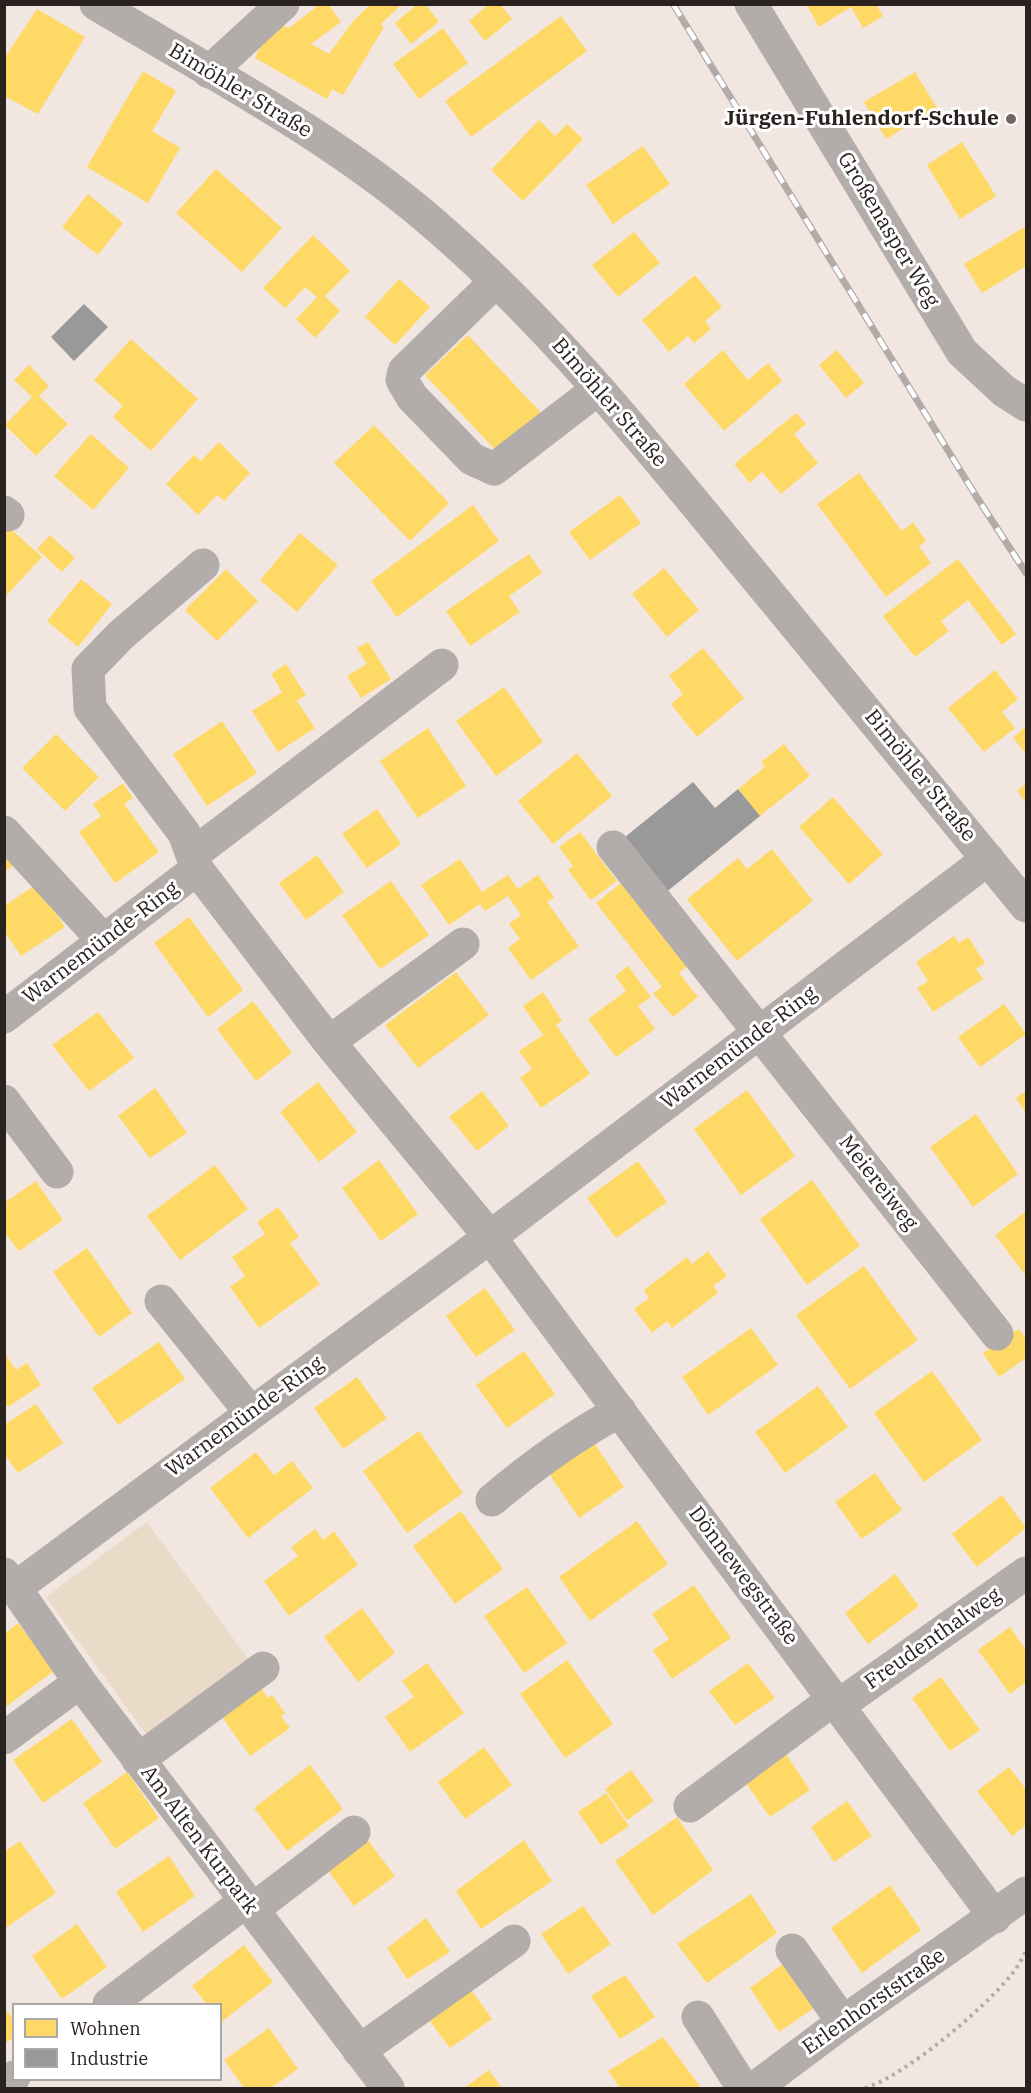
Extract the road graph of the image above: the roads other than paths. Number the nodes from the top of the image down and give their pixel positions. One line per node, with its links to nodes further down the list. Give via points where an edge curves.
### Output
1 (96, 4): 4 (street, Bimöhler Straße)
2 (283, 4): 4 (street)
3 (752, 4): 7 (street, Großenasper Weg, via 962,352 1004,391)
4 (208, 72): 5 (street, Bimöhler Straße, via 375,177 442,230)
5 (496, 281): 6 (street, Bimöhler Straße); 6 (street, via 404,371 402,380 419,405 472,459 494,469)
6 (598, 389): 12 (street, Bimöhler Straße)
7 (1026, 405)
8 (203, 565): 13 (street, Warnemünde-Ring, via 121,635 88,669 90,708 184,833)
9 (442, 665): 13 (street)
10 (4, 831): 15 (street)
11 (613, 847): 18 (street, Meiereiweg)
12 (988, 859): 14 (street, Bimöhler Straße); 18 (street, Warnemünde-Ring)
13 (195, 862): 15 (street, Warnemünde-Ring); 19 (street, Warnemünde-Ring)
14 (1026, 906)
15 (104, 941): 17 (street, Warnemünde-Ring)
16 (463, 944): 19 (street)
17 (4, 1017)
18 (759, 1033): 22 (street, Warnemünde-Ring); 24 (street, Meiereiweg)
19 (329, 1042): 22 (street, Warnemünde-Ring)
20 (4, 1101): 21 (street)
21 (57, 1172)
22 (490, 1237): 25 (street, Dönnewegstraße); 26 (street, Warnemünde-Ring)
23 (161, 1301): 26 (street)
24 (997, 1334)
25 (620, 1411): 27 (street, via 579,1434); 32 (street, Dönnewegstraße)
26 (251, 1413): 29 (street, Warnemünde-Ring)
27 (492, 1500)
28 (1026, 1573): 32 (street, Freudenthalweg)
29 (10, 1581): 31 (street, Am Alten Kurpark)
30 (263, 1668): 34 (street)
31 (80, 1682): 33 (street); 34 (street, Am Alten Kurpark)
32 (837, 1702): 35 (street, Freudenthalweg); 39 (street, Dönnewegstraße)
33 (4, 1738)
34 (138, 1760): 38 (street, Am Alten Kurpark)
35 (690, 1806)
36 (354, 1832): 38 (street)
37 (1026, 1893): 39 (street)
38 (249, 1905): 42 (street); 45 (street, Am Alten Kurpark)
39 (995, 1917): 44 (street, Erlenhorststraße)
40 (514, 1941): 45 (street)
41 (792, 1950): 44 (street)
42 (110, 2003)
43 (698, 2017): 46 (street)
44 (843, 2022): 46 (street, Erlenhorststraße)
45 (359, 2051): 47 (street, Am Alten Kurpark)
46 (761, 2086)
47 (388, 2088)

